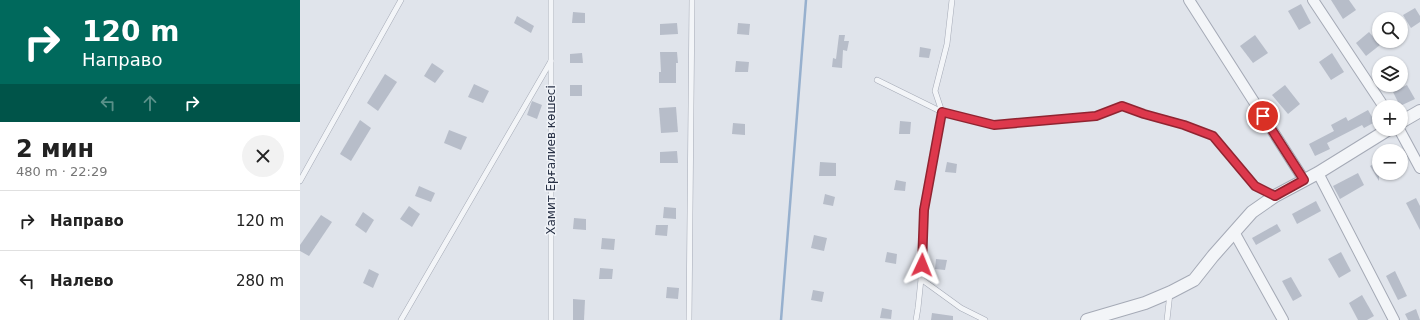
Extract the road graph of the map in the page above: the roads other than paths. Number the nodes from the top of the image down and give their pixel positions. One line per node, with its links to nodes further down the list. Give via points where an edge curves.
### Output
1 (401, 0): 18 (lane)
2 (551, 0): 7 (lane, Хамит Ерғалиев көшесі)
3 (692, 0): 26 (lane)
4 (952, 0): 10 (lane, via 947,44 935,91)
5 (1190, 0): 17 (street)
6 (1313, 0): 9 (street)
7 (551, 60): 24 (lane); 25 (lane, Хамит Ерғалиев көшесі)
8 (878, 80): 10 (lane)
9 (1379, 100)
10 (942, 112): 19 (lane, via 994,125 1096,116 1122,106 1213,136 1255,186); 21 (lane, via 924,210)
11 (1420, 112): 12 (street)
12 (1408, 118)
13 (1378, 136): 16 (street)
14 (1403, 136): 15 (street)
15 (1420, 168)
16 (1318, 173): 17 (street); 31 (street)
17 (1304, 180): 19 (street)
18 (300, 182)
19 (1275, 196): 20 (street, via 1252,212)
20 (1234, 232): 22 (street, via 1194,280); 30 (street)
21 (921, 279): 27 (lane); 28 (lane, via 961,308)
22 (1171, 292): 23 (street, via 1145,303); 29 (lane)
23 (1092, 319)
24 (401, 320)
25 (551, 320)
26 (689, 320)
27 (916, 320)
28 (985, 320)
29 (1167, 320)
30 (1283, 320)
31 (1394, 320)

